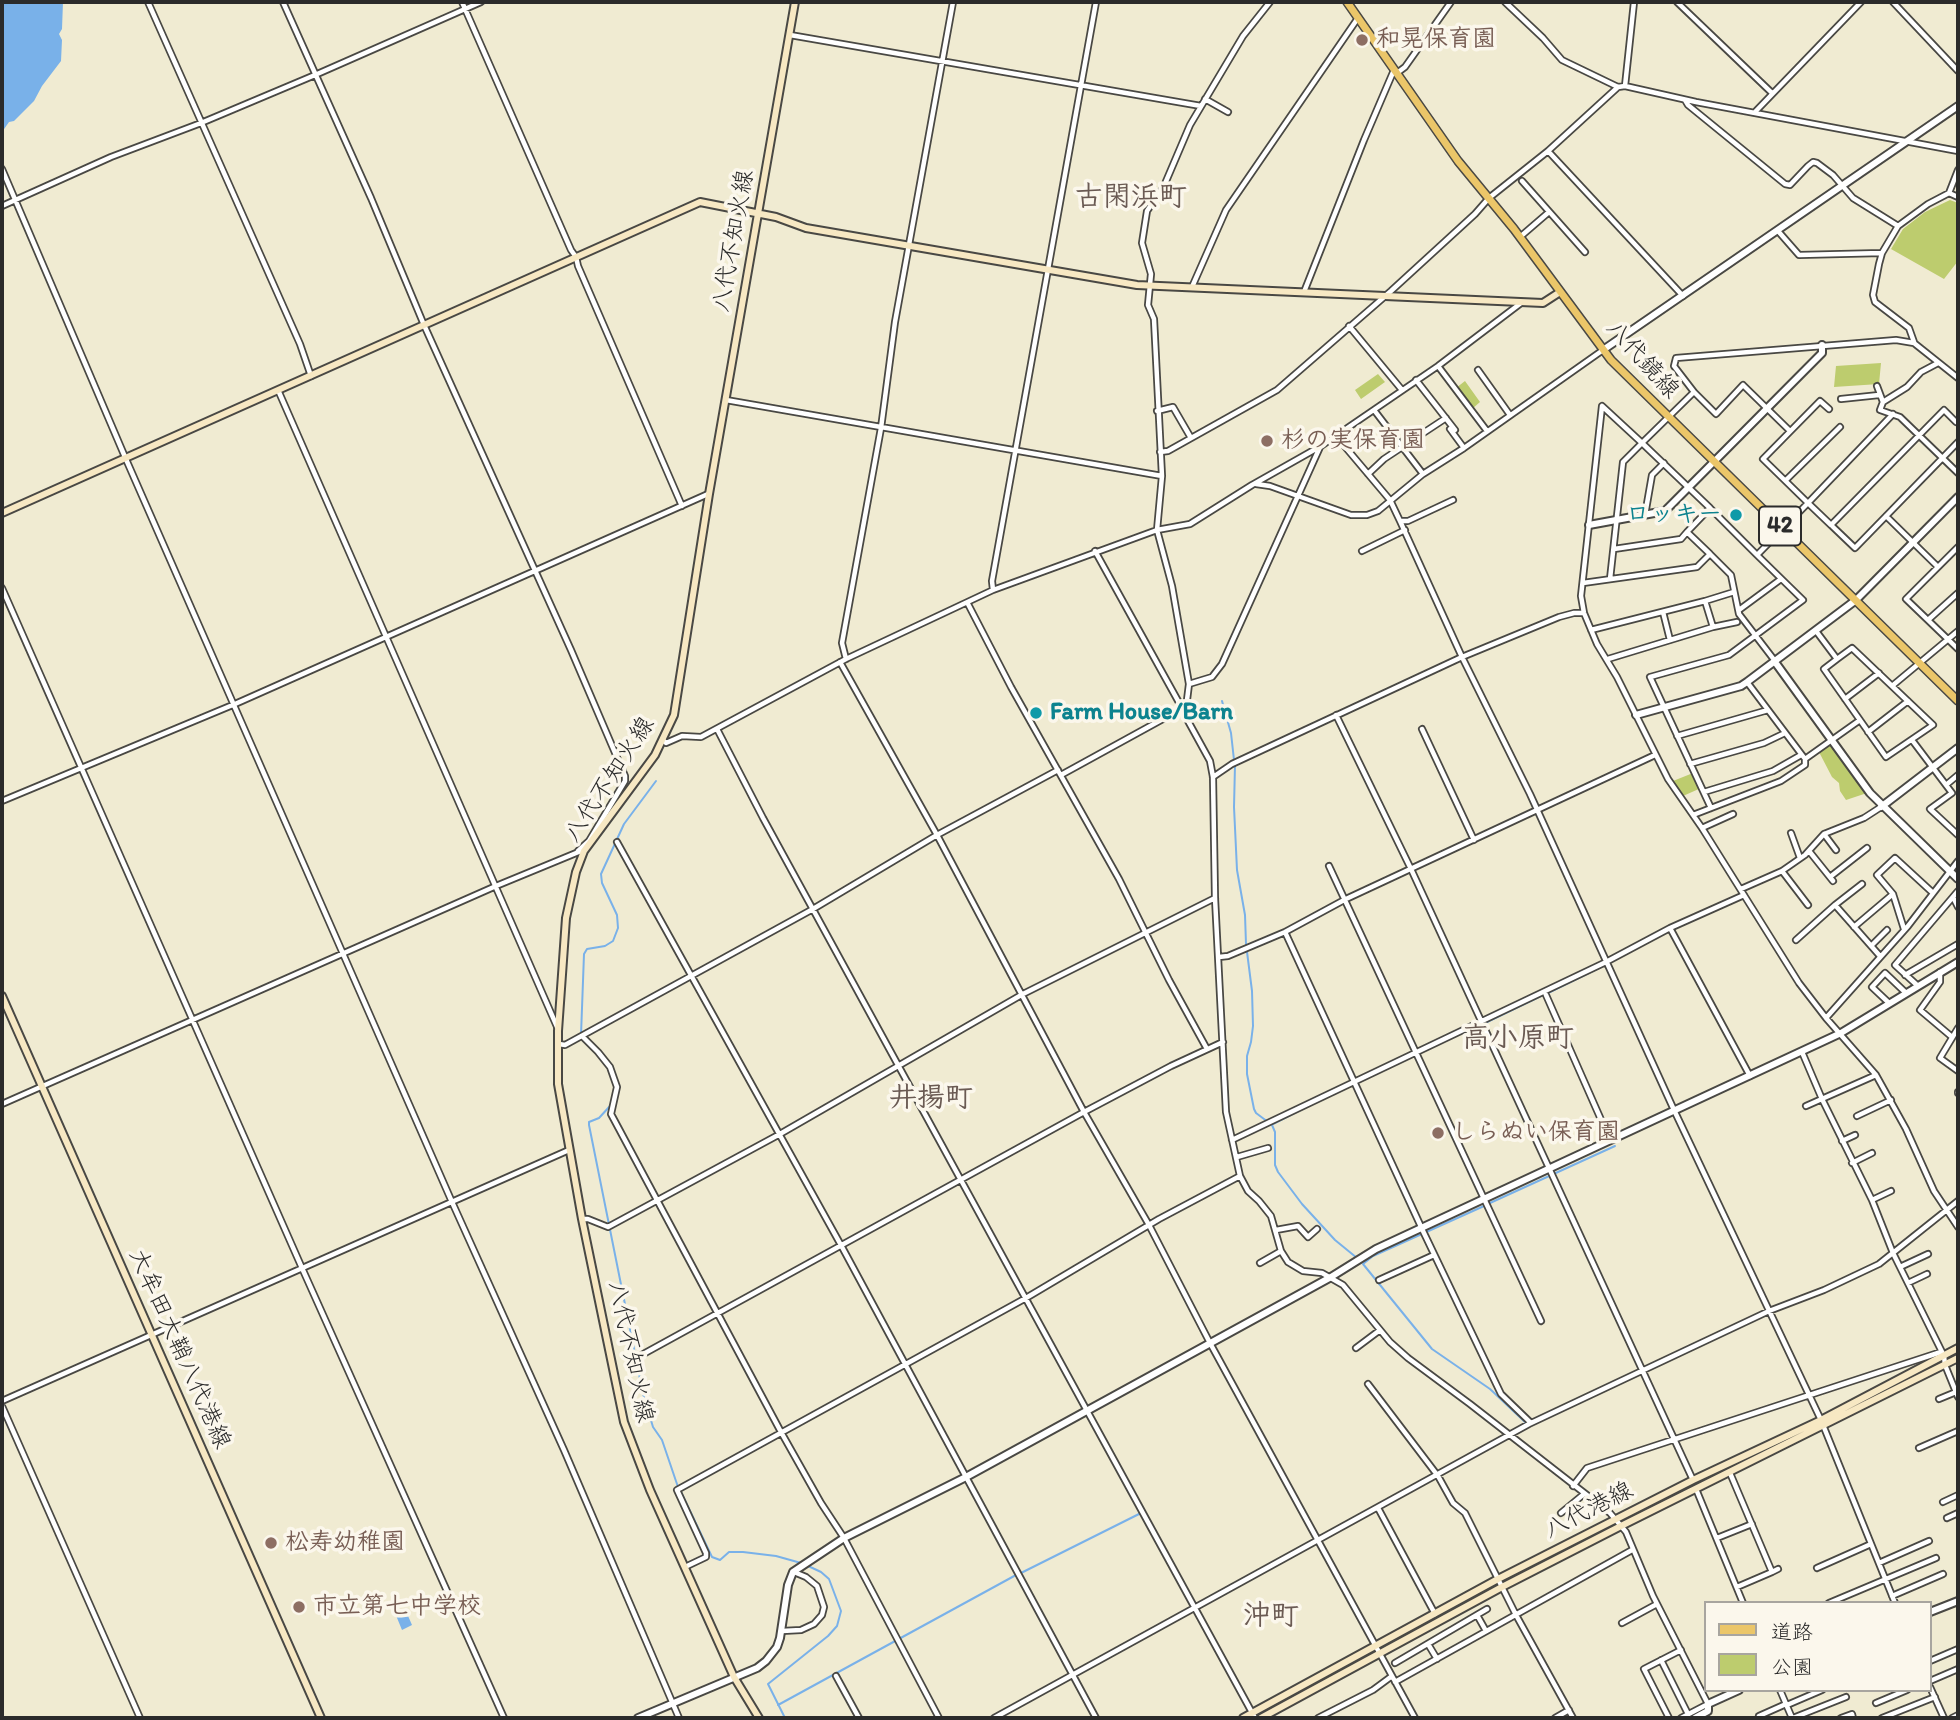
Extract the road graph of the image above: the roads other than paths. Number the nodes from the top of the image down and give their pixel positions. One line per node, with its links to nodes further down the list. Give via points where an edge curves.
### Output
1 (148, 2): 33 (street)
2 (282, 2): 22 (street)
3 (463, 2): 16 (street)
4 (481, 2): 16 (street)
5 (794, 2): 18 (main road, 八代不知火線)
6 (953, 2): 19 (street)
7 (1096, 2): 23 (street)
8 (1270, 2): 27 (street, via 1243,36)
9 (1347, 2): 17 (main road, 八代鏡線 / 42)
10 (1451, 2): 21 (street, via 1405,67)
11 (1505, 2): 25 (street, via 1562,60)
12 (1634, 2): 24 (street)
13 (1677, 2): 26 (street)
14 (1861, 2): 26 (street)
15 (1893, 2): 20 (street)
16 (466, 9): 22 (street); 54 (street)
17 (1358, 17): 21 (main road, 八代鏡線 / 42); 57 (street, via 1226,210)
18 (790, 35): 19 (street); 47 (main road, 八代不知火線)
19 (943, 61): 23 (street); 51 (street)
20 (1958, 71)
21 (1395, 72): 43 (main road, 八代鏡線 / 42); 58 (street)
22 (315, 75): 33 (street); 63 (street)
23 (1081, 86): 29 (street); 55 (street)
24 (1625, 86): 25 (street); 28 (street)
25 (1618, 87): 35 (street)
26 (1772, 93): 32 (street)
27 (1205, 99): 29 (street); 31 (street)
28 (1685, 100): 32 (street); 40 (street, via 1785,184 1790,185 1813,162)
29 (1201, 106): 56 (street, via 1164,187 1147,211 1142,243)
30 (1958, 106): 34 (street)
31 (1228, 112)
32 (1755, 112): 34 (street)
33 (201, 123): 44 (street); 71 (street)
34 (1907, 141): 36 (street); 40 (street)
35 (1548, 150): 43 (street); 61 (street)
36 (1958, 151)
37 (2, 169): 44 (street)
38 (1958, 170): 41 (street)
39 (1522, 181): 46 (street)
40 (1843, 186): 48 (street, via 1853,198); 49 (street)
41 (1949, 193): 42 (street); 48 (street)
42 (1958, 197)
43 (1489, 198): 50 (main road, 八代鏡線 / 42); 60 (street)
44 (15, 200): 45 (street); 105 (street)
45 (2, 206)
46 (1549, 211): 50 (street); 52 (street)
47 (758, 215): 51 (main road); 54 (main road, via 700,202); 80 (main road, 八代不知火線)
48 (1898, 226): 53 (street)
49 (1778, 231): 53 (street, via 1799,254); 61 (street)
50 (1520, 236): 59 (main road, 八代鏡線 / 42)
51 (909, 245): 55 (main road); 92 (street)
52 (1584, 252)
53 (1882, 253): 65 (street, via 1874,300 1909,328)
54 (576, 257): 63 (main road); 122 (street)
55 (1049, 270): 56 (main road); 103 (street)
56 (1150, 285): 57 (main road); 85 (street)
57 (1192, 287): 58 (main road)
58 (1304, 292): 60 (main road)
59 (1560, 292): 62 (main road, via 1543,303); 67 (main road, 八代鏡線 / 42)
60 (1385, 296): 62 (main road); 64 (street)
61 (1684, 297): 67 (street)
62 (1521, 303): 69 (street)
63 (424, 325): 71 (main road); 143 (street)
64 (1349, 326): 76 (street); 97 (street, via 1277,390)
65 (1914, 343): 66 (street); 68 (street)
66 (1822, 345): 77 (street, via 1676,358 1674,366); 82 (street, via 1822,352)
67 (1603, 350): 87 (street); 88 (main road, 八代鏡線 / 42)
68 (1938, 363): 72 (street); 81 (street)
69 (1438, 366): 73 (street); 93 (street)
70 (1478, 370): 87 (street)
71 (311, 376): 75 (main road)
72 (1958, 378)
73 (1416, 380): 76 (street); 89 (street)
74 (1877, 386): 78 (street)
75 (278, 389): 105 (main road); 164 (street)
76 (1402, 390): 83 (street)
77 (1694, 392): 82 (street, via 1716,414 1743,385); 88 (street)
78 (1879, 395): 79 (street); 81 (street)
79 (1841, 399)
80 (726, 400): 92 (street); 116 (main road, 八代不知火線)
81 (1883, 402): 86 (street, via 1880,410)
82 (1767, 408): 94 (street); 107 (street)
83 (1374, 410): 96 (street); 101 (street)
84 (1829, 410): 94 (street, via 1820,401)
85 (1157, 411): 97 (street, via 1173,407); 104 (street)
86 (1893, 414): 95 (street); 121 (street)
87 (1510, 415): 93 (street)
88 (1668, 416): 99 (street); 107 (main road, 八代鏡線 / 42)
89 (1446, 418): 101 (street); 102 (street)
90 (1956, 422): 95 (street, via 1944,410)
91 (1840, 426): 113 (street)
92 (881, 428): 103 (street); 169 (street, via 842,643)
93 (1487, 431): 102 (street)
94 (1790, 431): 113 (street, via 1763,459)
95 (1919, 435): 106 (street); 130 (street)
96 (1336, 436): 100 (street); 110 (street)
97 (1191, 438): 104 (street)
98 (1958, 442): 106 (street)
99 (1642, 443): 108 (street); 127 (street, via 1623,462); 129 (street, via 1602,406)
100 (1321, 446): 114 (street); 117 (street)
101 (1403, 447): 110 (street); 111 (street)
102 (1464, 448): 111 (street)
103 (1016, 451): 112 (street); 148 (street)
104 (1160, 452): 112 (street)
105 (125, 457): 124 (main road); 182 (street)
106 (1942, 458): 109 (street); 126 (street)
107 (1715, 461): 115 (street); 131 (main road, 八代鏡線 / 42)
108 (1664, 463): 115 (street); 125 (street, via 1652,475)
109 (1958, 473)
110 (1368, 474): 119 (street)
111 (1423, 474): 119 (street)
112 (1162, 477): 132 (street)
113 (1786, 480): 121 (street)
114 (1252, 485): 117 (street); 132 (street, via 1190,524)
115 (1689, 488): 123 (street); 125 (street, via 1665,511)
116 (709, 494): 122 (street); 194 (main road, 八代不知火線, via 677,699)
117 (1299, 495): 119 (street, via 1357,515 1367,515); 177 (street, via 1222,664 1212,677)
118 (1958, 497): 135 (street)
119 (1390, 500): 128 (street)
120 (1453, 500): 128 (street, via 1408,522)
121 (1808, 503): 130 (street); 131 (street)
122 (682, 506): 143 (street)
123 (1710, 509): 134 (street); 141 (street)
124 (2, 513)
125 (1645, 514): 127 (street)
126 (1886, 516): 130 (street, via 1855,548); 135 (street)
127 (1617, 519): 129 (street); 137 (street)
128 (1400, 521): 133 (street)
129 (1589, 525): 146 (street)
130 (1831, 525)
131 (1782, 529): 141 (street); 151 (main road, 八代鏡線 / 42)
132 (1157, 530): 138 (street); 177 (street)
133 (1405, 530): 139 (street); 168 (street)
134 (1687, 532): 137 (street, via 1681,539); 140 (street)
135 (1914, 542): 142 (street); 151 (street)
136 (1958, 547): 142 (street)
137 (1614, 549): 144 (street)
138 (1096, 551): 148 (street); 184 (street)
139 (1362, 551)
140 (1710, 554): 144 (street, via 1696,567); 149 (street, via 1731,575)
141 (1757, 555): 145 (street)
142 (1938, 567): 157 (street, via 1906,598)
143 (535, 571): 164 (street); 223 (street, via 625,776)
144 (1610, 579): 146 (street)
145 (1781, 579): 154 (street); 163 (street, via 1803,600)
146 (1583, 583): 156 (street)
147 (2, 588): 201 (street)
148 (993, 590): 153 (street)
149 (1735, 592): 152 (street); 154 (street)
150 (1958, 593): 157 (street)
151 (1856, 600): 161 (street); 174 (main road, 八代鏡線 / 42)
152 (1705, 601): 155 (street); 159 (street)
153 (968, 604): 169 (street); 203 (street)
154 (1738, 610): 163 (street)
155 (1663, 612): 160 (street); 165 (street)
156 (1584, 613): 160 (street); 168 (street, via 1559,617)
157 (1928, 620): 166 (street)
158 (1737, 622): 159 (street)
159 (1713, 627): 165 (street)
160 (1591, 630): 170 (street)
161 (1816, 631): 171 (street); 173 (street)
162 (1958, 631): 166 (street)
163 (1755, 636): 173 (street); 183 (street, via 1729,655 1650,677)
164 (387, 637): 182 (street); 232 (street)
165 (1670, 640): 170 (street)
166 (1948, 640): 167 (street); 174 (street)
167 (1958, 649)
168 (1462, 657): 186 (street); 211 (street)
169 (846, 659): 172 (street)
170 (1608, 659): 187 (street)
171 (1837, 659): 175 (street, via 1852,648); 179 (street, via 1824,669)
172 (840, 662): 189 (street); 217 (street)
173 (1775, 662): 176 (street); 195 (street)
174 (1920, 663): 178 (street); 181 (main road, 八代鏡線 / 42)
175 (1879, 673): 178 (street); 179 (street)
176 (1747, 682): 183 (street); 185 (street)
177 (1189, 684): 184 (street)
178 (1892, 686): 180 (street)
179 (1845, 699): 188 (street)
180 (1908, 701): 191 (street); 196 (street, via 1933,725)
181 (1958, 701)
182 (235, 704): 201 (street); 254 (street)
183 (1664, 707): 187 (street); 193 (street)
184 (1184, 708): 203 (street); 205 (street)
185 (1768, 710): 192 (street); 193 (street)
186 (1336, 715): 205 (street); 228 (street)
187 (1636, 715): 198 (street)
188 (1860, 720): 191 (street); 195 (street)
189 (717, 729): 194 (street, via 701,737); 244 (street)
190 (1422, 729): 219 (street)
191 (1868, 732): 196 (street, via 1886,757)
192 (1785, 733): 199 (street); 200 (street)
193 (1677, 736): 200 (street)
194 (663, 740): 223 (main road, 八代不知火線)
195 (1831, 740): 199 (street); 209 (street)
196 (1912, 740): 202 (street)
197 (1958, 748): 202 (street)
198 (1655, 755): 211 (street); 213 (street)
199 (1803, 757): 207 (street); 210 (street, via 1805,765 1781,781)
200 (1690, 764): 207 (street)
201 (82, 767): 208 (street); 269 (street)
202 (1933, 767): 206 (street); 209 (street)
203 (1060, 773): 217 (street); 250 (street)
204 (1958, 775): 206 (street)
205 (1213, 777): 239 (street)
206 (1946, 785): 218 (street, via 1952,793 1930,809)
207 (1704, 792): 210 (street)
208 (2, 801)
209 (1881, 807): 216 (street); 230 (street)
210 (1711, 808): 213 (street)
211 (1536, 811): 219 (street); 257 (street)
212 (1733, 814): 214 (street)
213 (1693, 815): 214 (street)
214 (1702, 828): 233 (street)
215 (1791, 833): 225 (street)
216 (1824, 834): 222 (street); 224 (street)
217 (937, 835): 244 (street); 263 (street)
218 (1958, 835)
219 (1474, 840): 228 (street)
220 (617, 842): 261 (street)
221 (1867, 848): 224 (street, via 1831,879)
222 (1836, 850)
223 (581, 851): 232 (street); 272 (main road, 八代不知火線, via 566,918)
224 (1809, 851): 225 (street)
225 (1800, 858): 229 (street)
226 (1958, 861): 230 (street)
227 (1329, 866): 240 (street)
228 (1411, 869): 240 (street); 270 (street)
229 (1782, 871): 233 (street); 241 (street)
230 (1956, 875): 236 (street)
231 (1862, 884): 242 (street)
232 (496, 886): 254 (street); 272 (street)
233 (1741, 889): 237 (street)
234 (1958, 891): 238 (street)
235 (1893, 894): 236 (street, via 1877,875 1895,858); 245 (street); 248 (street)
236 (1933, 894): 248 (street)
237 (1744, 895): 246 (street); 268 (street)
238 (1953, 897): 243 (street); 260 (street, via 1895,965)
239 (1214, 898): 250 (street); 256 (street)
240 (1346, 899): 249 (street); 280 (street)
241 (1808, 905)
242 (1835, 905): 245 (street); 251 (street)
243 (1958, 907)
244 (814, 909): 261 (street); 281 (street)
245 (1854, 927): 253 (street)
246 (1670, 928): 257 (street); 284 (street)
247 (1888, 930): 253 (street)
248 (1904, 930): 255 (street)
249 (1285, 932): 256 (street); 285 (street)
250 (1144, 933): 263 (street); 278 (street)
251 (1796, 940)
252 (1958, 944): 260 (street)
253 (1871, 946): 255 (street)
254 (344, 953): 269 (street); 311 (street)
255 (1880, 956): 268 (street)
256 (1219, 957): 276 (street)
257 (1606, 962): 270 (street); 291 (street)
258 (1958, 962): 259 (street)
259 (1940, 972): 262 (street); 275 (street, via 1940,982 1920,1010)
260 (1905, 975): 262 (street)
261 (691, 976): 274 (street); 294 (street)
262 (1917, 986): 264 (street)
263 (1023, 993): 281 (street); 292 (street)
264 (1906, 993): 267 (street); 267 (street, via 1885,973 1872,987)
265 (1546, 995): 297 (street)
266 (2, 996): 286 (main road, 大牟田大鞘八代港線)
267 (1889, 1003): 273 (street)
268 (1826, 1018): 273 (street)
269 (192, 1020): 286 (street); 327 (street)
270 (1481, 1023): 280 (street); 304 (street)
271 (1958, 1028): 275 (street)
272 (558, 1031): 277 (main road, 八代不知火線)
273 (1841, 1033): 279 (street); 283 (street)
274 (582, 1037): 277 (street); 309 (street, via 610,1067 617,1087 611,1114)
275 (1952, 1037): 282 (street, via 1940,1058)
276 (1223, 1042): 278 (street); 296 (street)
277 (559, 1044): 300 (main road, 八代不知火線, via 558,1084)
278 (1207, 1049): 292 (street)
279 (1802, 1052): 284 (street); 287 (street)
280 (1418, 1053): 285 (street); 312 (street)
281 (900, 1066): 294 (street); 306 (street)
282 (1958, 1070)
283 (1876, 1075): 287 (street); 288 (street)
284 (1750, 1076): 291 (street)
285 (1354, 1084): 296 (street); 319 (street)
286 (41, 1086): 289 (street); 337 (main road, 大牟田大鞘八代港線)
287 (1822, 1099): 290 (street); 298 (street)
288 (1891, 1100): 293 (street); 313 (street)
289 (2, 1104)
290 (1807, 1106)
291 (1674, 1110): 297 (street); 333 (street)
292 (1084, 1112): 306 (street); 315 (street)
293 (1857, 1116)
294 (780, 1134): 309 (street); 320 (street)
295 (1855, 1135): 298 (street)
296 (1232, 1140): 302 (street)
297 (1611, 1140): 304 (street)
298 (1842, 1141): 303 (street)
299 (1268, 1148): 302 (street)
300 (570, 1150): 311 (street); 314 (main road, 八代不知火線)
301 (1872, 1153): 303 (street)
302 (1237, 1157): 305 (street)
303 (1852, 1163): 308 (street)
304 (1550, 1173): 312 (street); 346 (street)
305 (1240, 1176): 315 (street); 318 (street, via 1267,1209)
306 (961, 1180): 320 (street); 332 (street)
307 (1891, 1191): 308 (street)
308 (1872, 1200): 322 (street)
309 (657, 1201): 314 (street, via 606,1227); 334 (street)
310 (1958, 1201): 313 (street)
311 (452, 1202): 327 (street); 429 (street)
312 (1487, 1202): 319 (street); 335 (street)
313 (1947, 1211): 316 (street); 322 (street)
314 (582, 1219): 384 (main road, 八代不知火線, via 624,1422)
315 (1149, 1225): 332 (street); 338 (street)
316 (1958, 1227)
317 (1317, 1228): 318 (street, via 1308,1237 1298,1223)
318 (1276, 1230): 321 (street)
319 (1423, 1232): 324 (street); 329 (street, via 1377,1249)
320 (842, 1247): 334 (street); 344 (street)
321 (1281, 1251): 325 (street); 329 (street, via 1303,1271)
322 (1894, 1252): 326 (street); 333 (street, via 1824,1290)
323 (1928, 1254): 326 (street)
324 (1434, 1255): 330 (street); 354 (street, via 1502,1394)
325 (1259, 1263)
326 (1900, 1267): 331 (street)
327 (302, 1268): 337 (street); 440 (street)
328 (1927, 1274): 331 (street)
329 (1328, 1276): 336 (street, via 1343,1285); 338 (street)
330 (1379, 1280)
331 (1908, 1283): 341 (street)
332 (1026, 1298): 344 (street); 352 (street)
333 (1769, 1311): 346 (street); 349 (street)
334 (718, 1314): 342 (street); 356 (street)
335 (1542, 1321)
336 (1381, 1330): 339 (street); 357 (street, via 1408,1358)
337 (151, 1334): 351 (street); 439 (main road, 大牟田大鞘八代港線)
338 (1210, 1343): 352 (street); 378 (street)
339 (1356, 1348)
340 (1958, 1348): 341 (main road, 八代港線)
341 (1942, 1354): 345 (street); 349 (street); 353 (main road, 八代港線)
342 (636, 1358)
343 (1958, 1358): 345 (main road, 八代港線)
344 (904, 1364): 356 (street); 362 (street)
345 (1945, 1365): 348 (street); 353 (main road, 八代港線)
346 (1642, 1371): 354 (street); 358 (street)
347 (1368, 1384): 361 (street)
348 (1957, 1394): 350 (street)
349 (1808, 1395): 353 (street); 358 (street)
350 (1939, 1399)
351 (2, 1403): 438 (street)
352 (1087, 1410): 362 (street); 398 (street)
353 (1822, 1423): 360 (main road, 八代港線); 363 (main road, 八代港線); 380 (street)
354 (1531, 1424): 357 (street)
355 (1958, 1431): 359 (street)
356 (781, 1432): 376 (street); 384 (street, via 677,1490 706,1553)
357 (1509, 1436): 361 (street); 364 (street)
358 (1674, 1439): 363 (street); 364 (street, via 1587,1468)
359 (1919, 1448)
360 (1730, 1473): 365 (main road, 八代港線); 374 (street)
361 (1438, 1476): 369 (street); 388 (street, via 1453,1503 1465,1513)
362 (966, 1478): 376 (street); 417 (street)
363 (1693, 1480): 373 (main road, 八代港線)
364 (1573, 1486): 366 (street)
365 (1696, 1489): 375 (main road, 八代港線); 377 (street)
366 (1584, 1494): 370 (street); 373 (street)
367 (1958, 1495): 368 (street)
368 (1943, 1502)
369 (1378, 1508): 378 (street); 401 (street)
370 (1562, 1513)
371 (1958, 1513): 372 (street)
372 (1947, 1518)
373 (1615, 1519): 375 (street); 388 (main road, 八代港線)
374 (1752, 1524): 377 (street); 391 (street, via 1775,1570)
375 (1621, 1525): 381 (street); 390 (main road, 八代港線)
376 (844, 1538): 386 (street); 445 (street)
377 (1716, 1538): 391 (street)
378 (1317, 1541): 398 (street); 409 (street)
379 (1929, 1541): 383 (street)
380 (1871, 1544): 383 (street); 385 (street)
381 (1632, 1550): 397 (street); 403 (street)
382 (1936, 1558): 389 (street)
383 (1879, 1563): 389 (street)
384 (685, 1567): 419 (main road, 八代不知火線)
385 (1817, 1568)
386 (796, 1569): 405 (street, via 788,1585); 405 (street, via 817,1586 824,1607 814,1624)
387 (1943, 1574): 392 (street)
388 (1497, 1579): 390 (street); 401 (main road, 八代港線)
389 (1885, 1579): 392 (street); 394 (street)
390 (1502, 1587): 403 (street); 409 (main road, 八代港線)
391 (1737, 1587): 393 (street)
392 (1892, 1596): 395 (street)
393 (1742, 1601)
394 (1834, 1601)
395 (1894, 1601)
396 (1958, 1601): 400 (street)
397 (1657, 1604): 404 (street); 410 (street)
398 (1195, 1608): 417 (street); 436 (street)
399 (1487, 1609): 402 (street)
400 (1932, 1611)
401 (1434, 1614): 409 (main road, 八代港線)
402 (1477, 1615): 406 (street); 407 (street)
403 (1516, 1615): 406 (street); 433 (street)
404 (1622, 1623)
405 (782, 1631): 419 (street, via 766,1661)
406 (1486, 1632): 411 (street)
407 (1428, 1644): 411 (street); 414 (street)
408 (1958, 1649): 413 (street)
409 (1377, 1650): 418 (street); 436 (main road, 八代港線); 449 (main road, 八代港線)
410 (1681, 1650): 412 (street); 432 (street)
411 (1437, 1659): 421 (street)
412 (1661, 1660): 434 (street); 454 (street, via 1644,1669)
413 (1932, 1660)
414 (1395, 1664)
415 (1958, 1669): 420 (street)
416 (836, 1676): 444 (street)
417 (1073, 1676): 446 (street); 447 (street)
418 (1392, 1676): 421 (street); 450 (street)
419 (734, 1677): 429 (street); 443 (main road, 八代不知火線)
420 (1932, 1680)
421 (1395, 1682): 451 (street)
422 (1932, 1691): 428 (street)
423 (1735, 1692): 432 (street)
424 (1781, 1692): 431 (street)
425 (1817, 1692): 431 (street)
426 (1902, 1692): 430 (street)
427 (1846, 1697): 458 (street)
428 (1935, 1697): 461 (street); 462 (street)
429 (673, 1703): 441 (street); 442 (street)
430 (1876, 1703)
431 (1786, 1705): 437 (street); 458 (street)
432 (1708, 1707): 434 (street); 456 (street); 457 (street)
433 (1569, 1710): 452 (street); 453 (street)
434 (1688, 1714): 455 (street)
435 (1958, 1715): 463 (street)
436 (1254, 1716): 448 (main road, 八代港線)
437 (1759, 1716)
438 (140, 1718)
439 (321, 1718)
440 (505, 1718)
441 (638, 1718)
442 (679, 1718)
443 (759, 1718)
444 (859, 1718)
445 (939, 1718)
446 (994, 1718)
447 (1096, 1718)
448 (1243, 1718)
449 (1261, 1718)
450 (1318, 1718)
451 (1415, 1718)
452 (1555, 1718)
453 (1573, 1718)
454 (1669, 1718)
455 (1681, 1718)
456 (1695, 1718)
457 (1713, 1718)
458 (1793, 1718)
459 (1841, 1718): 460 (street, via 1852,1714)
460 (1853, 1718)
461 (1882, 1718)
462 (1944, 1718)
463 (1952, 1718)

